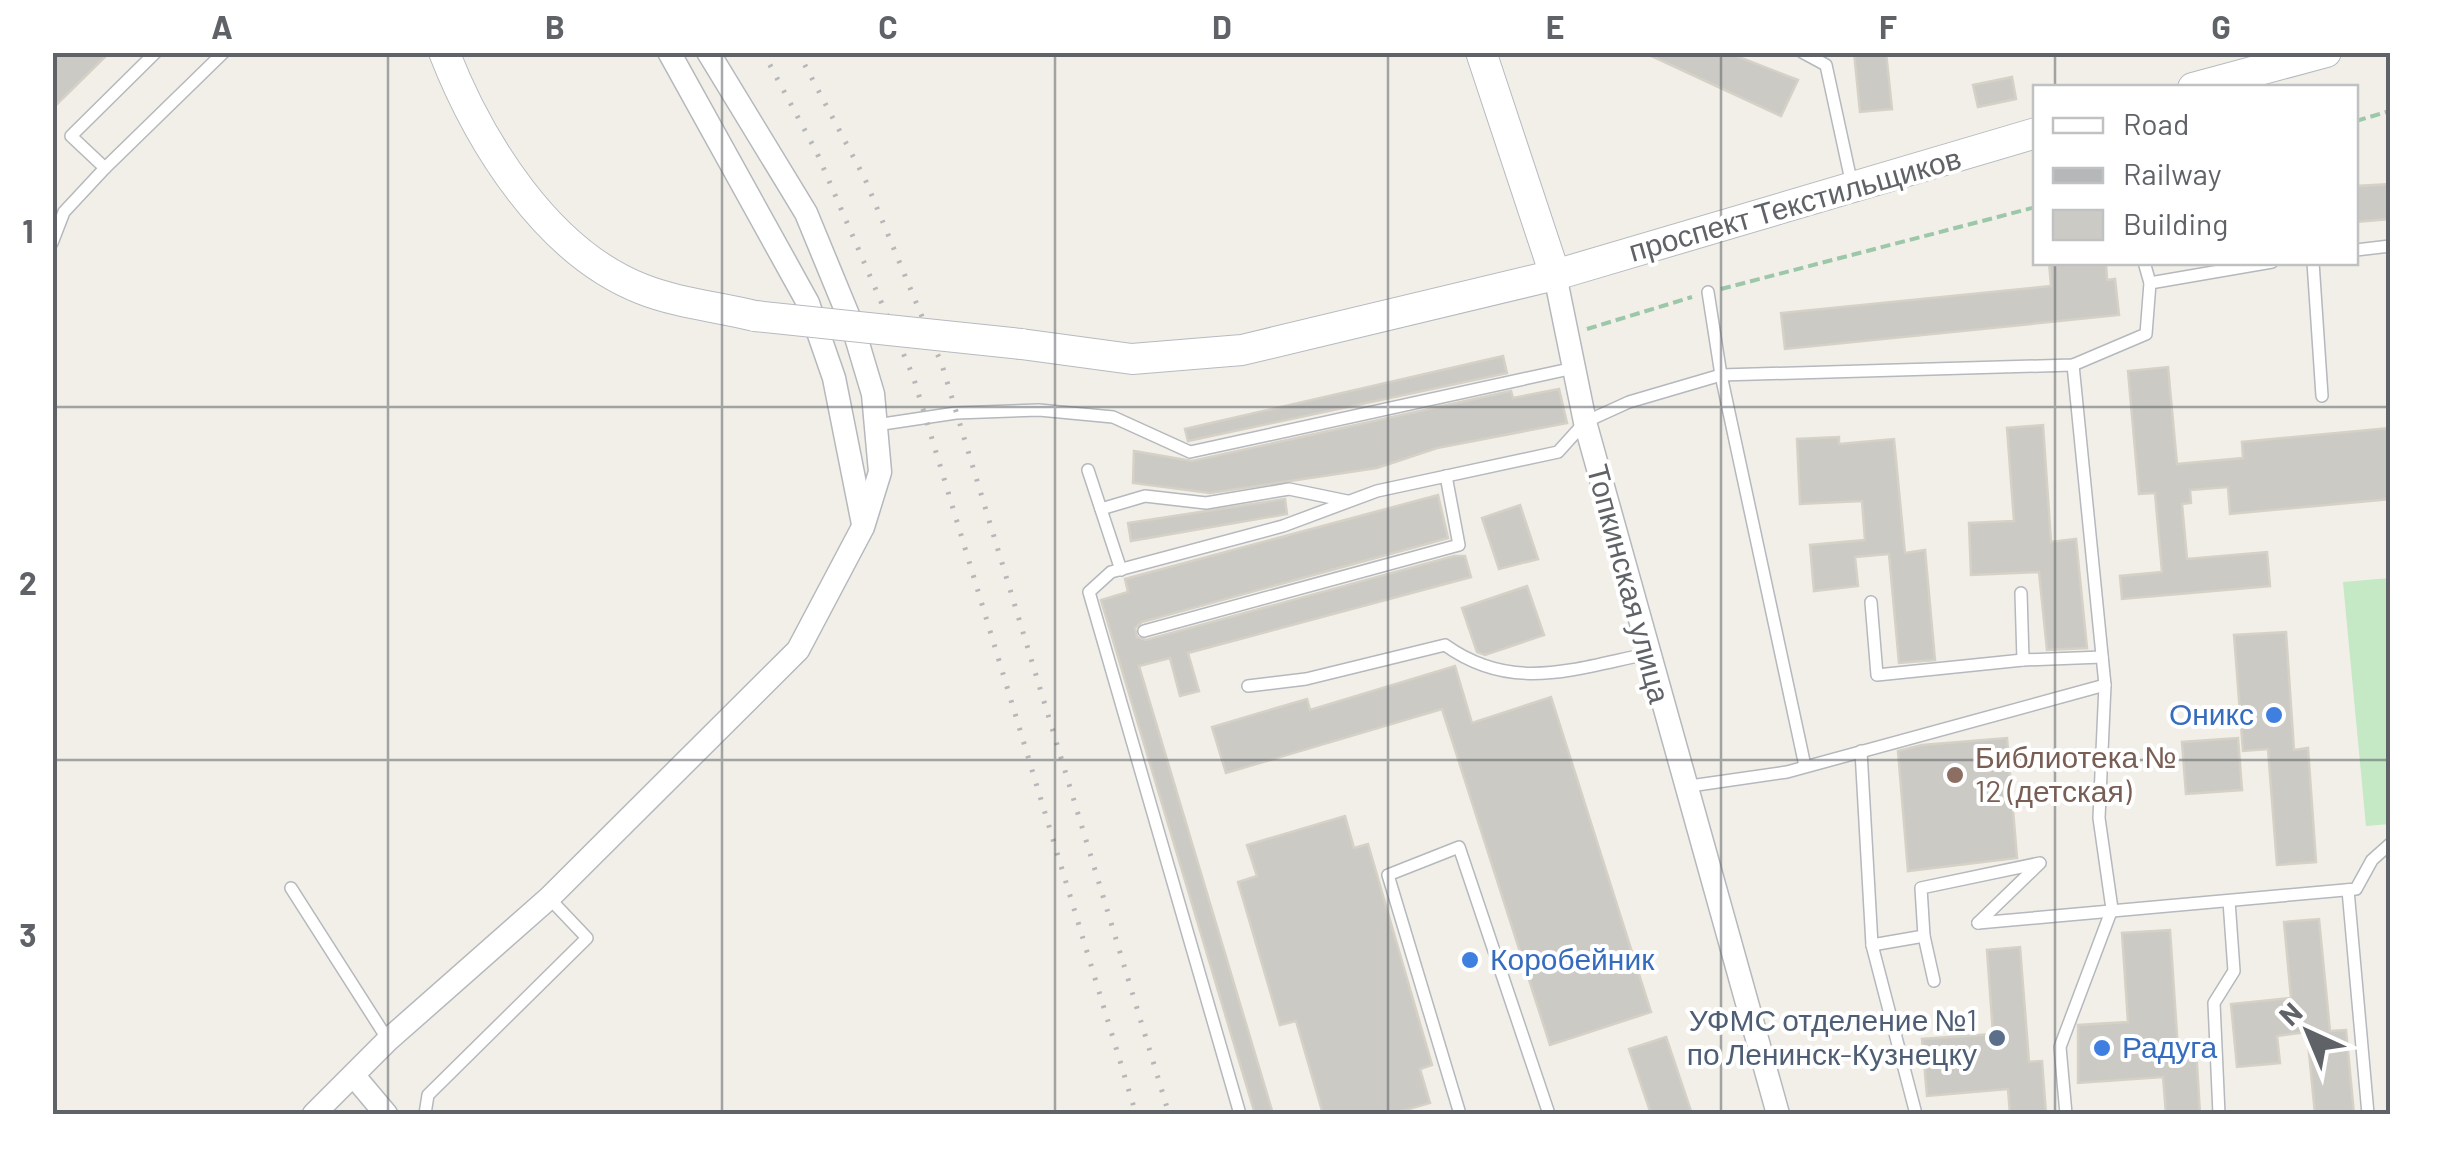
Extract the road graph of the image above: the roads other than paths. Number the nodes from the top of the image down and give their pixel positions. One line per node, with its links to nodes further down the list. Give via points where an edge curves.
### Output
1 (156, 52): 11 (lane, via 71,136)
2 (224, 52): 11 (lane)
3 (444, 52): 19 (street, проспект Текстильщиков, bridge, via 466,108 517,189 574,247 641,289 755,316 1132,359 1242,350)
4 (669, 52): 32 (street, via 808,303 834,378)
5 (708, 52): 27 (street, via 806,213 853,327)
6 (1481, 52): 19 (street, Топкинская улица)
7 (1802, 52): 12 (lane, via 1826,65)
8 (2308, 54): 9 (street)
9 (2203, 85)
10 (2033, 135): 12 (street, проспект Текстильщиков)
11 (105, 168): 13 (lane, via 64,212)
12 (1853, 189): 19 (street, проспект Текстильщиков)
13 (52, 244)
14 (2390, 246): 15 (lane)
15 (2358, 250)
16 (2145, 265): 20 (lane)
17 (2254, 265): 20 (lane)
18 (2312, 265): 25 (lane)
19 (1554, 275): 23 (street, Топкинская улица)
20 (2150, 282): 22 (lane, via 2146,334)
21 (1708, 292): 24 (lane)
22 (2073, 365): 24 (lane); 38 (lane)
23 (1574, 368): 26 (street, Топкинская улица); 27 (lane, via 1190,452 1113,417 1039,410 956,412)
24 (1721, 374): 26 (lane); 43 (lane)
25 (2322, 396)
26 (1585, 422): 29 (lane, via 1558,452); 37 (street, Топкинская улица)
27 (876, 424): 32 (street, via 880,472)
28 (1088, 470): 31 (lane)
29 (1446, 476): 30 (lane); 36 (lane, via 1460,546)
30 (1348, 501): 31 (lane, via 1290,489 1206,503 1145,496); 33 (lane, via 1283,526)
31 (1101, 509): 33 (lane)
32 (864, 528): 48 (street, via 798,650)
33 (1121, 570): 60 (lane, via 1089,592)
34 (2021, 593): 39 (lane)
35 (1871, 602): 39 (lane, via 1877,675)
36 (1144, 632)
37 (1647, 654): 41 (lane, via 1529,677 1470,663 1445,644 1306,679); 44 (street, Топкинская улица)
38 (2102, 658): 39 (lane); 40 (lane)
39 (2022, 660)
40 (2105, 685): 42 (lane); 50 (lane, via 2099,818)
41 (1248, 686)
42 (1862, 751): 43 (lane); 52 (lane)
43 (1805, 766): 44 (lane)
44 (1683, 788): 56 (street, Топкинская улица)
45 (2390, 844): 47 (lane, via 2356,889)
46 (291, 888): 54 (lane)
47 (2348, 890): 49 (lane); 66 (lane)
48 (549, 898): 54 (street); 59 (lane, via 587,938 428,1096)
49 (2229, 901): 50 (lane); 65 (lane, via 2234,971 2214,1003)
50 (2112, 909): 51 (lane, via 1978,923 2040,863 1921,888); 64 (lane, via 2060,1047)
51 (1924, 936): 52 (lane); 53 (lane)
52 (1872, 945): 63 (lane)
53 (1934, 980)
54 (388, 1040): 55 (street)
55 (354, 1076): 57 (street); 58 (street)
56 (1771, 1113)
57 (314, 1114)
58 (386, 1114)
59 (425, 1114)
60 (1240, 1114)
61 (1460, 1114): 62 (lane, via 1388,875 1458,847)
62 (1549, 1114)
63 (1916, 1114)
64 (2066, 1114)
65 (2220, 1114)
66 (2368, 1114)

